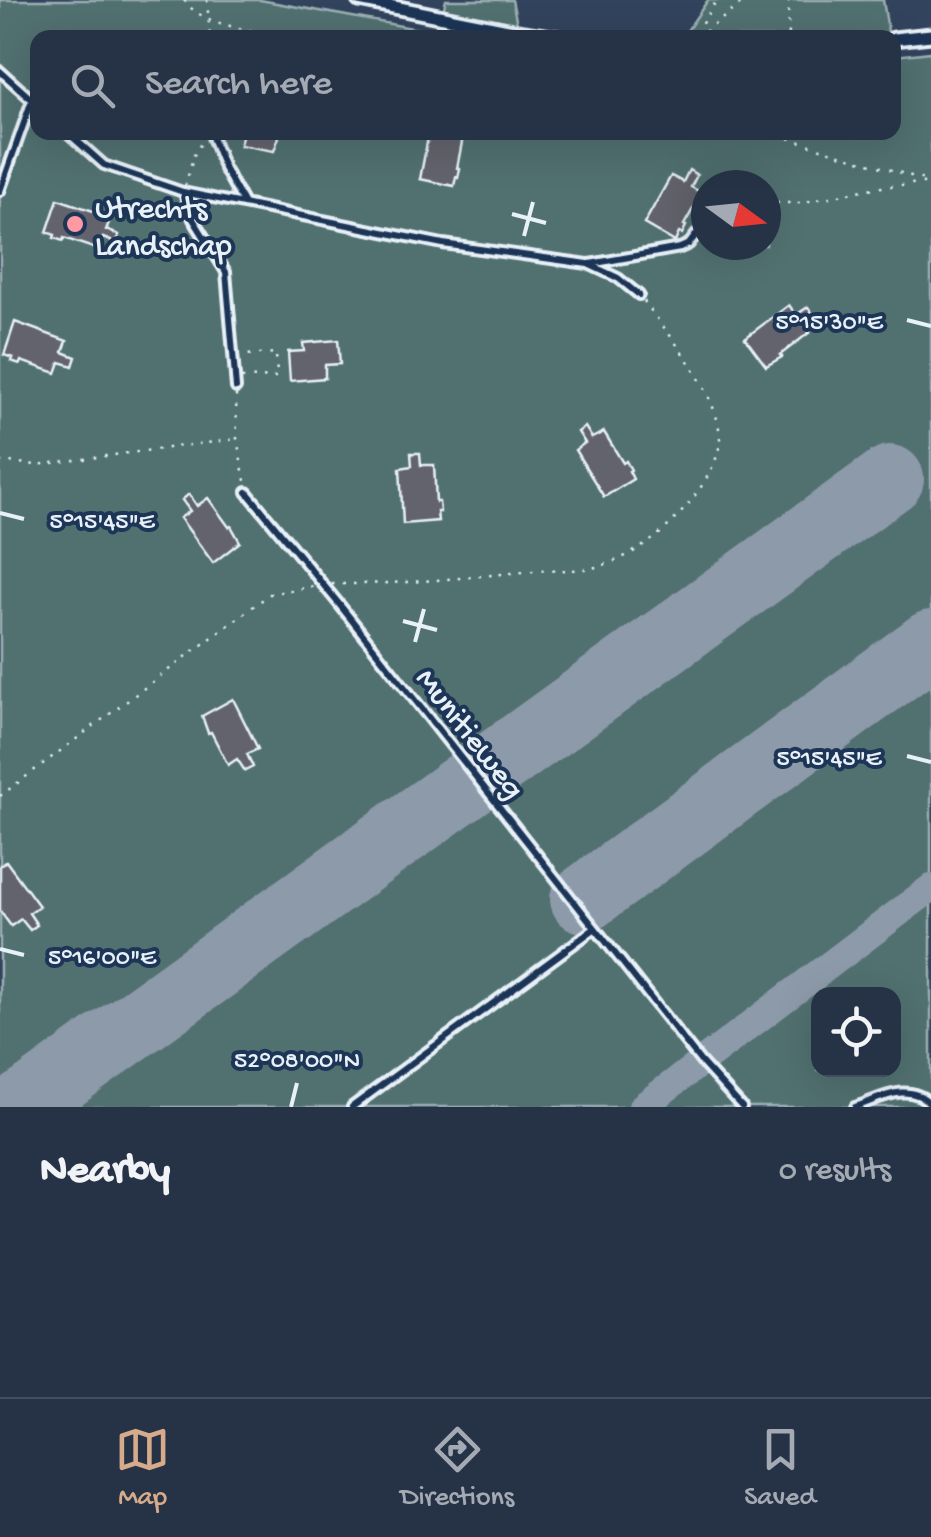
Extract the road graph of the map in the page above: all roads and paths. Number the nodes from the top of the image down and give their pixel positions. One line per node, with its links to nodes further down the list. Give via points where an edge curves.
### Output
1 (184, 0): 7 (path)
2 (208, 0): 7 (path)
3 (359, 0): 10 (street)
4 (717, 0): 11 (path)
5 (746, 0): 12 (path)
6 (788, 0): 13 (path)
7 (210, 21): 8 (path); 9 (path)
8 (210, 30)
9 (254, 30)
10 (508, 30)
11 (699, 30)
12 (707, 30)
13 (789, 30)
14 (931, 35): 15 (street)
15 (901, 38)
16 (0, 71): 17 (lane)
17 (30, 98)
18 (30, 115): 24 (lane)
19 (76, 140): 25 (lane, via 104,164)
20 (204, 140): 25 (path)
21 (212, 140): 27 (lane)
22 (795, 140): 23 (path)
23 (930, 182): 26 (path)
24 (0, 190)
25 (184, 192): 27 (lane); 31 (lane, via 226,272)
26 (781, 203)
27 (244, 204): 29 (lane, via 442,244)
28 (691, 240): 29 (lane, via 680,248)
29 (588, 264): 30 (lane)
30 (639, 295): 37 (path, via 696,373 720,440 696,495 656,538 592,568)
31 (233, 355): 32 (lane); 32 (path, via 276,354 277,377)
32 (235, 378): 33 (lane)
33 (236, 388): 34 (path)
34 (238, 439): 35 (path, via 55,464); 36 (path)
35 (0, 461)
36 (247, 492): 37 (lane, Munitieweg)
37 (323, 584): 38 (path, via 270,594); 39 (lane, Munitieweg)
38 (0, 796)
39 (594, 929): 41 (lane); 42 (lane, Munitieweg)
40 (931, 1104): 43 (lane, via 908,1091)
41 (352, 1107)
42 (742, 1107)
43 (855, 1107)

